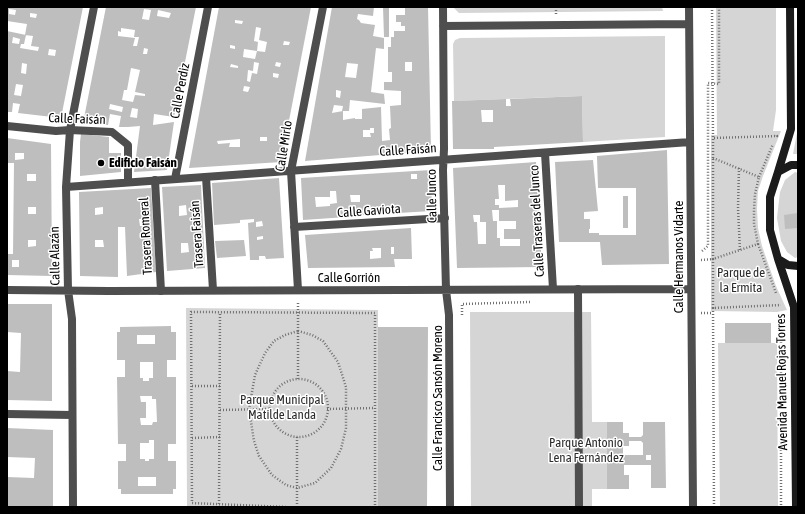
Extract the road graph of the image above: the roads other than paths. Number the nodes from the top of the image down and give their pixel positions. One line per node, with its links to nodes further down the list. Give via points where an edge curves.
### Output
1 (94, 7): 10 (street, Calle Alazán)
2 (208, 7): 18 (street, Calle Perdiz)
3 (323, 7): 15 (street, Calle Mirlo)
4 (443, 7): 8 (street, Calle Junco)
5 (689, 7): 7 (street, Calle Hermanos Vidarte)
6 (790, 7): 16 (main road, via 791,129)
7 (689, 24): 8 (street); 11 (street, Calle Hermanos Vidarte)
8 (443, 26): 13 (street, Calle Junco)
9 (7, 126): 10 (street, Calle Faisán)
10 (70, 130): 20 (street, Calle Faisán, via 112,132 128,145); 21 (street, Calle Alazán)
11 (690, 142): 12 (street, Calle Faisán); 26 (street, Calle Hermanos Vidarte)
12 (545, 152): 13 (street, Calle Faisán); 27 (street, Calle Traseras del Junco)
13 (444, 160): 15 (street, Calle Faisán); 22 (street, Calle Junco)
14 (798, 165): 16 (main road, via 791,165)
15 (290, 171): 17 (street, Calle Faisán); 23 (street, Calle Mirlo)
16 (778, 172): 24 (main road, Avenida Manuel Rojas Torres, via 770,197 770,230)
17 (206, 177): 18 (street, Calle Faisán); 31 (street, Trasera Faisán)
18 (175, 179): 19 (street, Calle Faisán)
19 (155, 180): 20 (street, Calle Faisán); 34 (street, Trasera Romeral)
20 (128, 182): 21 (street, Calle Faisán)
21 (66, 186): 30 (street, Calle Alazán)
22 (444, 218): 23 (street, Calle Gaviota); 33 (street, Calle Junco)
23 (294, 228): 32 (street, Calle Mirlo)
24 (778, 259): 25 (main road, via 788,265); 41 (main road, Avenida Manuel Rojas Torres, via 794,308)
25 (798, 266)
26 (691, 288): 28 (street, Calle Gorrión); 40 (street, Calle Hermanos Vidarte)
27 (553, 289): 28 (street, Calle Gorrión); 33 (street, Calle Gorrión)
28 (578, 289): 39 (street)
29 (7, 290): 30 (street, Calle Gorrión)
30 (68, 290): 34 (street, Calle Gorrión); 36 (street, Calle Alazán, via 72,319)
31 (213, 290): 32 (street, Calle Gorrión); 34 (street, Calle Gorrión)
32 (298, 290): 33 (street, Calle Gorrión)
33 (446, 290): 38 (street, Calle Francisco Sansón Moreno, via 449,315)
34 (161, 291)
35 (7, 414): 36 (street)
36 (72, 415): 37 (street, Calle Alazán)
37 (73, 507)
38 (450, 507)
39 (579, 507)
40 (693, 507)
41 (796, 507)

